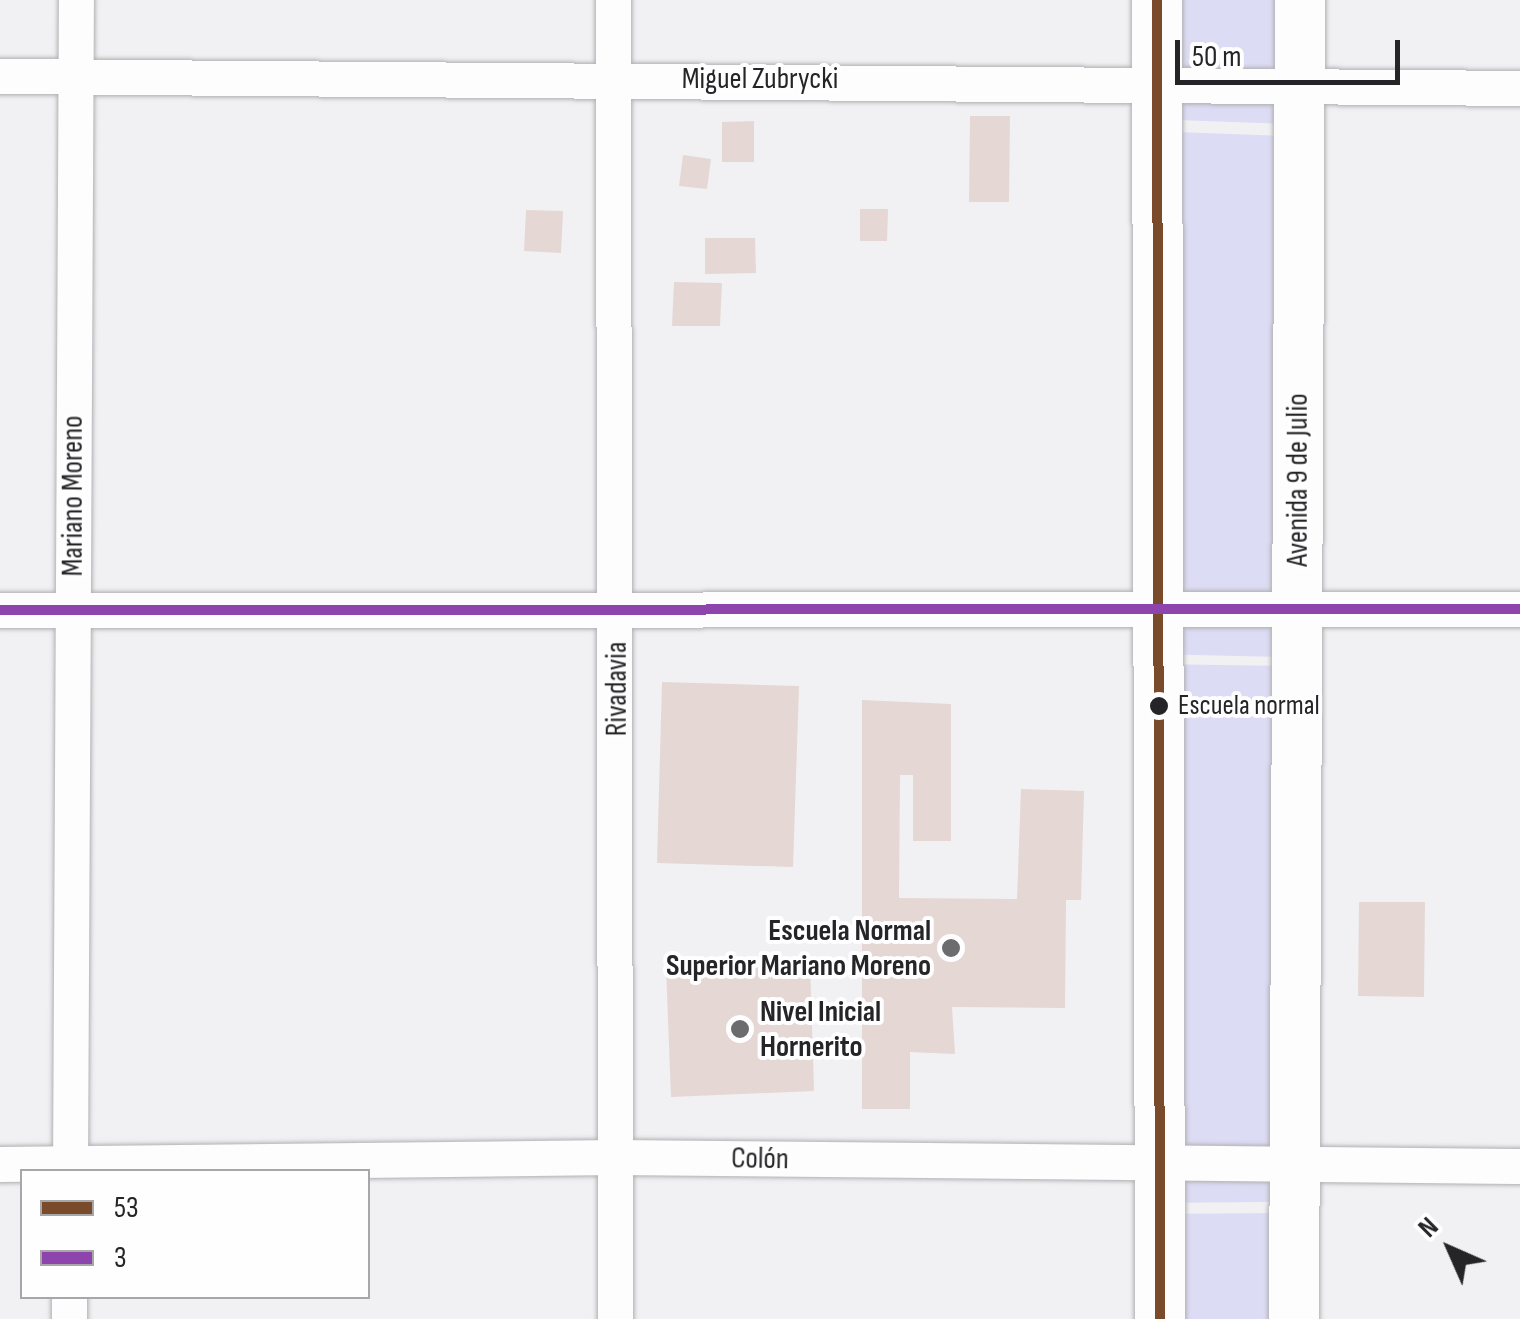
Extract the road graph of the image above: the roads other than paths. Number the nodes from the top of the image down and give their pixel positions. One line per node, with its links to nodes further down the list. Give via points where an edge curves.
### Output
1 (76, 0): 6 (street, Mariano Moreno)
2 (613, 0): 7 (street, Rivadavia)
3 (1158, 0): 8 (main road)
4 (1300, 0): 9 (main road, Avenida 9 de Julio)
5 (0, 76): 6 (street, Miguel Zubrycki)
6 (76, 76): 7 (street, Miguel Zubrycki); 12 (street, Mariano Moreno)
7 (614, 79): 8 (street, Miguel Zubrycki); 13 (street, Rivadavia)
8 (1158, 81): 9 (street, Miguel Zubrycki); 14 (main road)
9 (1300, 88): 10 (street, Miguel Zubrycki); 15 (main road, Avenida 9 de Julio)
10 (1520, 88)
11 (0, 610): 12 (street)
12 (72, 610): 13 (street); 22 (street, Mariano Moreno)
13 (617, 610): 14 (street); 17 (street, Rivadavia)
14 (1158, 610): 15 (street); 19 (main road)
15 (1298, 610): 16 (street); 20 (main road, Avenida 9 de Julio)
16 (1520, 610)
17 (616, 1156): 19 (street, Colón); 22 (street, Colón); 23 (street, Rivadavia)
18 (0, 1164): 22 (street, Colón)
19 (1160, 1165): 20 (street, Colón); 24 (main road)
20 (1294, 1165): 21 (street, Colón); 25 (main road, Avenida 9 de Julio)
21 (1520, 1166)
22 (70, 1168)
23 (615, 1319)
24 (1160, 1319)
25 (1294, 1319)

